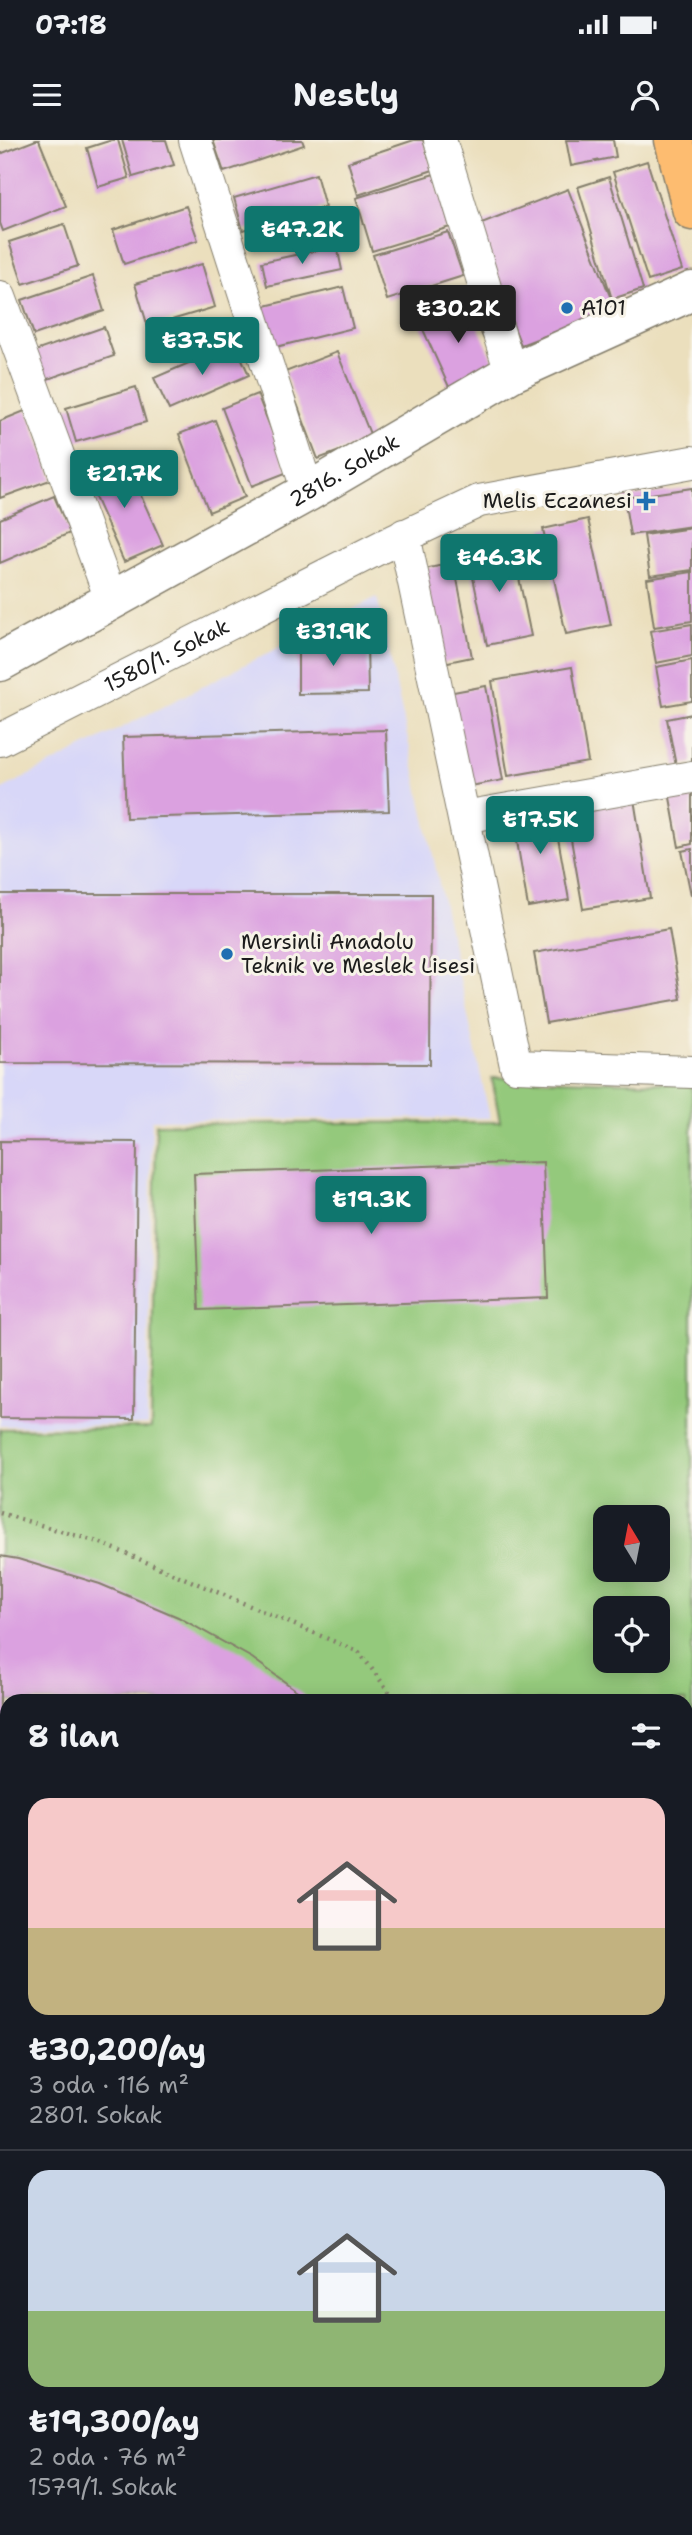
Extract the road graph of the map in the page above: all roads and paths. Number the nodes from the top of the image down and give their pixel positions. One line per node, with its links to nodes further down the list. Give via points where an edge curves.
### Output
1 (195, 140): 9 (street)
2 (440, 140): 7 (street)
3 (674, 140): 4 (main road)
4 (692, 211)
5 (692, 291): 7 (street, 2816. Sokak)
6 (0, 297): 11 (street)
7 (511, 373): 9 (street, 2816. Sokak)
8 (692, 462): 10 (street, 1580/1. Sokak, via 479,500)
9 (308, 492): 11 (street, 2816. Sokak)
10 (404, 536): 13 (street, 1580/1. Sokak); 15 (street)
11 (112, 602): 12 (street, 2816. Sokak)
12 (0, 662)
13 (0, 740)
14 (692, 777): 15 (street)
15 (464, 817): 16 (street, via 516,1066)
16 (692, 1072)
17 (0, 1513): 18 (path, via 101,1543 359,1652)
18 (391, 1694)

